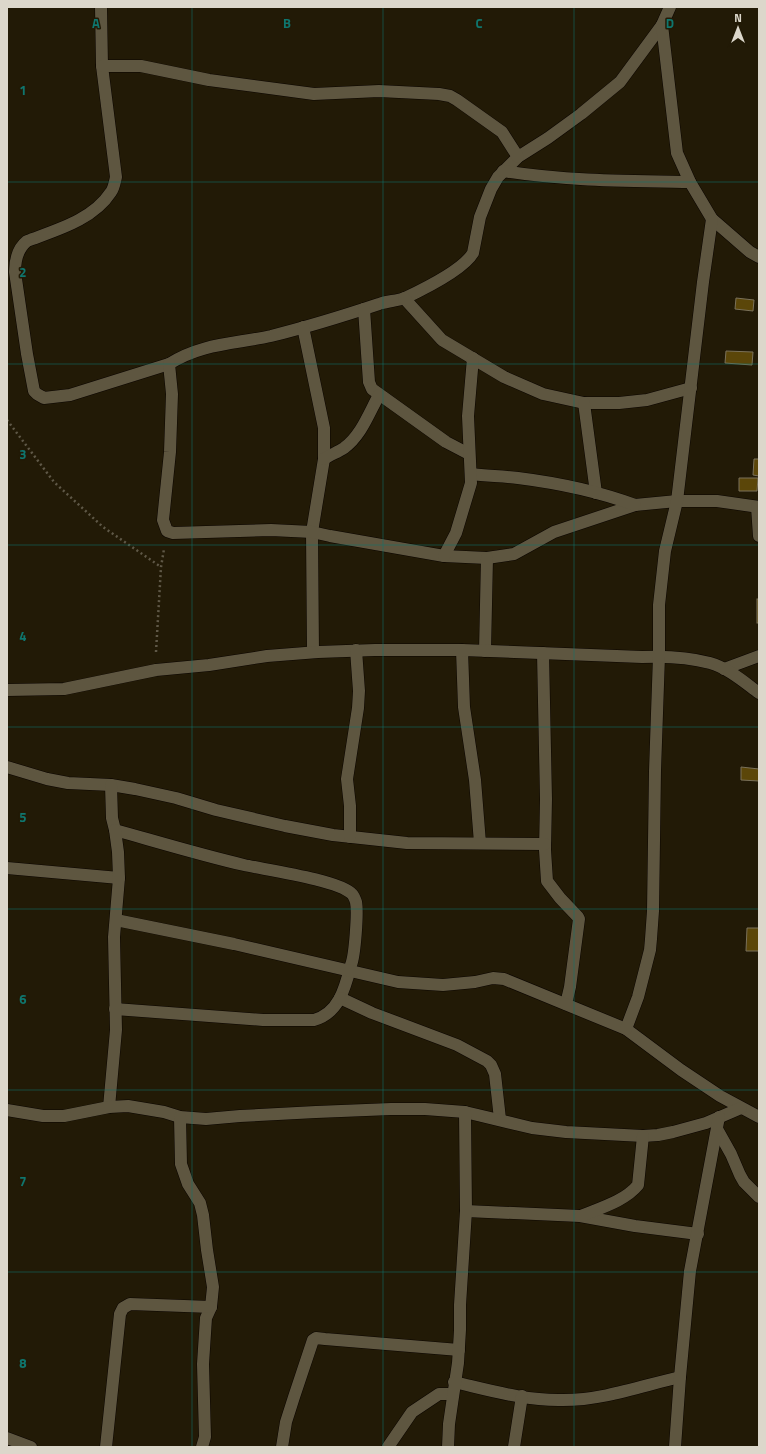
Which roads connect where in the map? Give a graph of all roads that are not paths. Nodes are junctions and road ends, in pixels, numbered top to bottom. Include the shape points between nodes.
1 (100, 7) edge
2 (670, 7) edge
3 (662, 25) junction
4 (102, 66) junction
5 (518, 157) junction
6 (503, 171) junction
7 (690, 182) junction
8 (712, 219) junction
9 (759, 257) edge
10 (404, 298) junction
11 (364, 309) junction
12 (303, 327) junction
13 (473, 358) junction
14 (169, 364) junction
15 (691, 388) junction
16 (378, 395) junction
17 (584, 404) junction
18 (469, 454) junction
19 (324, 458) junction
20 (471, 474) junction
21 (596, 492) junction
22 (678, 501) junction
23 (635, 505) junction
24 (758, 507) edge
25 (312, 532) junction
26 (759, 536) edge
27 (444, 556) junction
28 (487, 558) junction
29 (356, 650) junction
30 (462, 650) junction
31 (485, 651) junction
32 (313, 652) junction
33 (543, 653) junction
34 (659, 656) junction
35 (759, 656) edge
36 (724, 669) junction
37 (7, 690) edge
38 (759, 694) edge
39 (7, 768) edge
40 (111, 785) junction
41 (115, 830) junction
42 (350, 836) junction
43 (480, 843) junction
44 (545, 844) junction
45 (7, 868) edge
46 (119, 878) junction
47 (116, 920) junction
48 (350, 970) junction
49 (340, 998) junction
50 (566, 1004) junction
51 (115, 1009) junction
52 (626, 1029) junction
53 (109, 1107) junction
54 (741, 1108) junction
55 (7, 1110) edge
56 (465, 1112) junction
57 (180, 1117) junction
58 (759, 1117) edge
59 (500, 1119) junction
60 (718, 1123) junction
61 (643, 1136) junction
62 (759, 1197) edge
63 (466, 1211) junction
64 (580, 1216) junction
65 (698, 1234) junction
66 (211, 1307) junction
67 (459, 1350) junction
68 (680, 1377) junction
69 (453, 1388) junction
70 (522, 1396) junction
71 (7, 1438) edge
72 (31, 1447) edge
73 (106, 1447) edge
74 (202, 1447) edge
75 (282, 1447) edge
76 (388, 1447) edge
77 (448, 1447) edge
78 (514, 1447) edge
79 (675, 1447) edge

1 - 4 street
2 - 3 street
3 - 5 street via 620,82 581,114
3 - 7 street via 678,153
4 - 5 street via 141,66 210,80 314,94 379,91 450,96 502,132
4 - 14 street via 116,177 112,191 99,206 75,223 27,241 22,245 15,261 26,354 34,391 44,398 70,396
5 - 6 street
6 - 7 street via 561,178
6 - 10 street via 489,194 480,217 475,249 470,257 452,271
7 - 8 street
8 - 9 street
8 - 15 street
10 - 11 street
10 - 13 street via 442,340
11 - 12 street
11 - 16 street via 369,382
12 - 14 street via 270,336 209,346
12 - 19 street via 324,428
13 - 17 street via 524,386
13 - 18 street via 468,416
14 - 25 street via 172,394 170,452 163,520 167,531
15 - 17 street via 636,402
15 - 22 street
16 - 18 street via 446,442
16 - 19 street via 367,418 351,441 339,451
17 - 21 street
18 - 20 street
19 - 25 street
20 - 21 street via 516,478
20 - 27 street via 469,491 456,533
21 - 23 street
22 - 23 street
22 - 24 street via 717,501
22 - 34 street via 665,551 659,605
23 - 28 street via 554,532 514,554
24 - 26 street
25 - 27 street
25 - 32 street
27 - 28 street
28 - 31 street
29 - 30 street
29 - 32 street
29 - 42 street via 358,708 347,779
30 - 31 street
30 - 43 street via 464,707 475,780
31 - 33 street
32 - 37 street via 156,670 64,689
33 - 34 street
33 - 44 street
34 - 36 street via 710,663
34 - 52 street via 654,911 649,955
35 - 36 street
36 - 38 street
39 - 40 street via 68,783
40 - 41 street
40 - 42 street via 176,798 285,826
41 - 46 street
41 - 48 street via 245,865 336,884 350,892 356,904 354,952
42 - 43 street via 407,843
43 - 44 street
44 - 50 street via 548,882 579,920
45 - 46 street
46 - 47 street
47 - 48 street
47 - 51 street
48 - 49 street
48 - 50 street via 398,982 444,985 500,978
49 - 51 street via 327,1014 314,1020 263,1020
49 - 59 street via 457,1045 487,1061 495,1074
50 - 52 street
51 - 53 street via 116,1030
52 - 54 street via 680,1070
53 - 55 street via 57,1116
53 - 57 street via 128,1106
54 - 58 street
54 - 60 street
56 - 57 street via 391,1109 206,1119
56 - 59 street
56 - 63 street
57 - 66 street via 181,1164 203,1214 213,1287
59 - 61 street via 532,1128
60 - 61 street via 706,1123 673,1132
60 - 62 street via 740,1175
60 - 65 street
61 - 64 street via 638,1186 618,1200
63 - 64 street
63 - 67 street
64 - 65 street
65 - 68 street via 690,1272
66 - 73 street via 130,1304 124,1308 120,1314
66 - 74 street via 206,1318 203,1364 205,1437
67 - 69 street
67 - 75 street via 316,1338 313,1340 286,1422
68 - 70 street via 625,1392 577,1400
68 - 79 street
69 - 70 street
69 - 76 street via 412,1412
69 - 77 street
70 - 78 street
71 - 72 street

